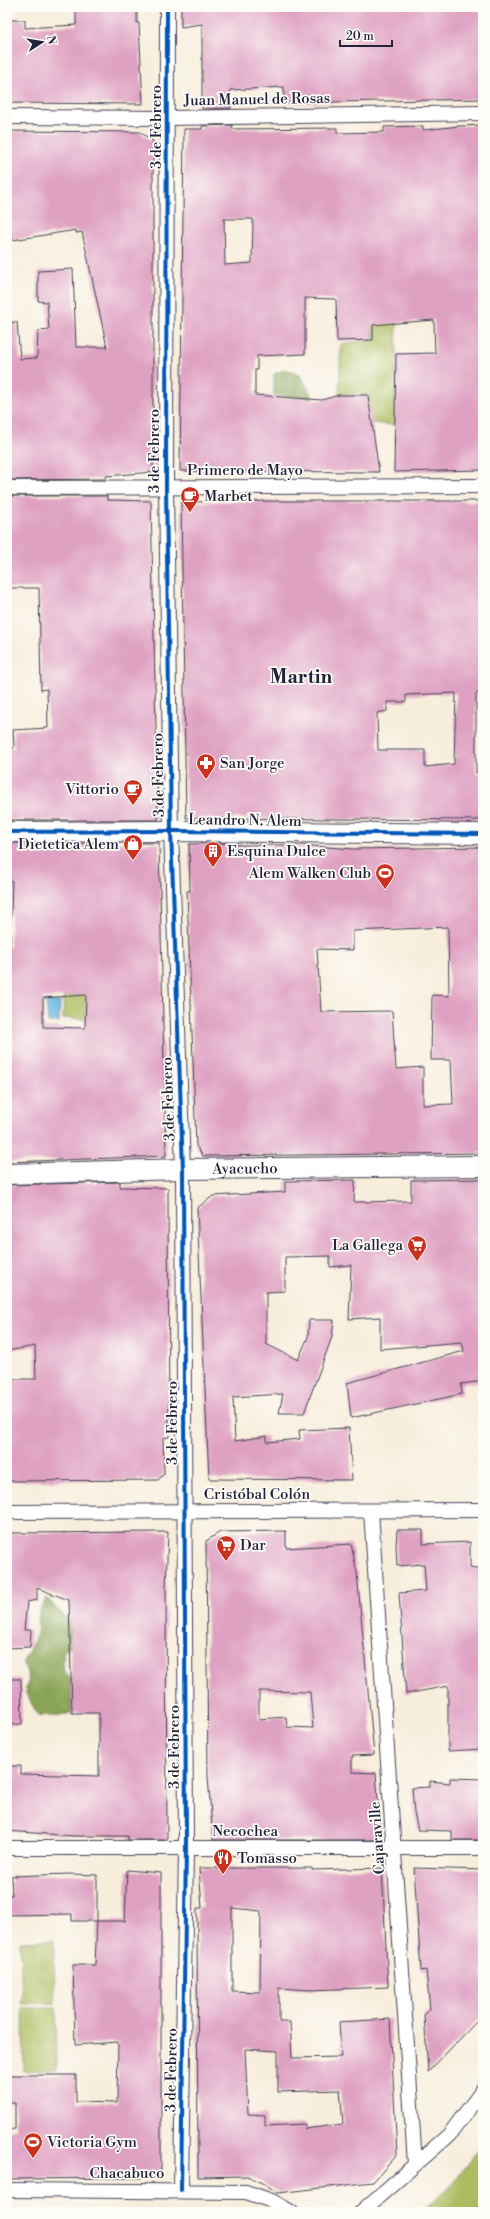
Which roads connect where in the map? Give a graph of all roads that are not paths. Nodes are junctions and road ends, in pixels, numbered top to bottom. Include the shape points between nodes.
1 (167, 7) edge
2 (483, 112) edge
3 (7, 117) edge
4 (168, 118) junction
5 (483, 486) edge
6 (7, 488) edge
7 (166, 488) junction
8 (171, 831) junction
9 (7, 832) edge
10 (483, 834) edge
11 (483, 1166) edge
12 (183, 1169) junction
13 (7, 1174) edge
14 (371, 1510) junction
15 (483, 1510) edge
16 (184, 1511) junction
17 (7, 1512) edge
18 (7, 1848) edge
19 (186, 1848) junction
20 (483, 1848) edge
21 (394, 1849) junction
22 (483, 2090) edge
23 (415, 2164) junction
24 (7, 2190) edge
25 (181, 2190) junction
26 (291, 2212) edge
27 (361, 2212) edge

1 - 4 street, 3 de Febrero
2 - 4 street, Juan Manuel de Rosas
3 - 4 street, Juan Manuel de Rosas
4 - 7 street, 3 de Febrero
5 - 7 street, Primero de Mayo
6 - 7 street, Primero de Mayo
7 - 8 street, 3 de Febrero
8 - 9 main road, Leandro N. Alem
8 - 10 main road, Leandro N. Alem
8 - 12 street, 3 de Febrero
11 - 12 main road, Ayacucho
12 - 13 main road, Ayacucho
12 - 16 street, 3 de Febrero
14 - 15 street, Cristóbal Colón
14 - 16 street, Cristóbal Colón
14 - 21 street, Cajaraville
16 - 17 street, Cristóbal Colón
16 - 19 street, 3 de Febrero
18 - 19 street, Necochea
19 - 21 street, Necochea
19 - 25 street, 3 de Febrero
20 - 21 street, Necochea
21 - 23 street, Cajaraville
22 - 23 street via 449,2135
23 - 27 street
24 - 25 street, Chacabuco
25 - 26 street, Chacabuco via 246,2192

